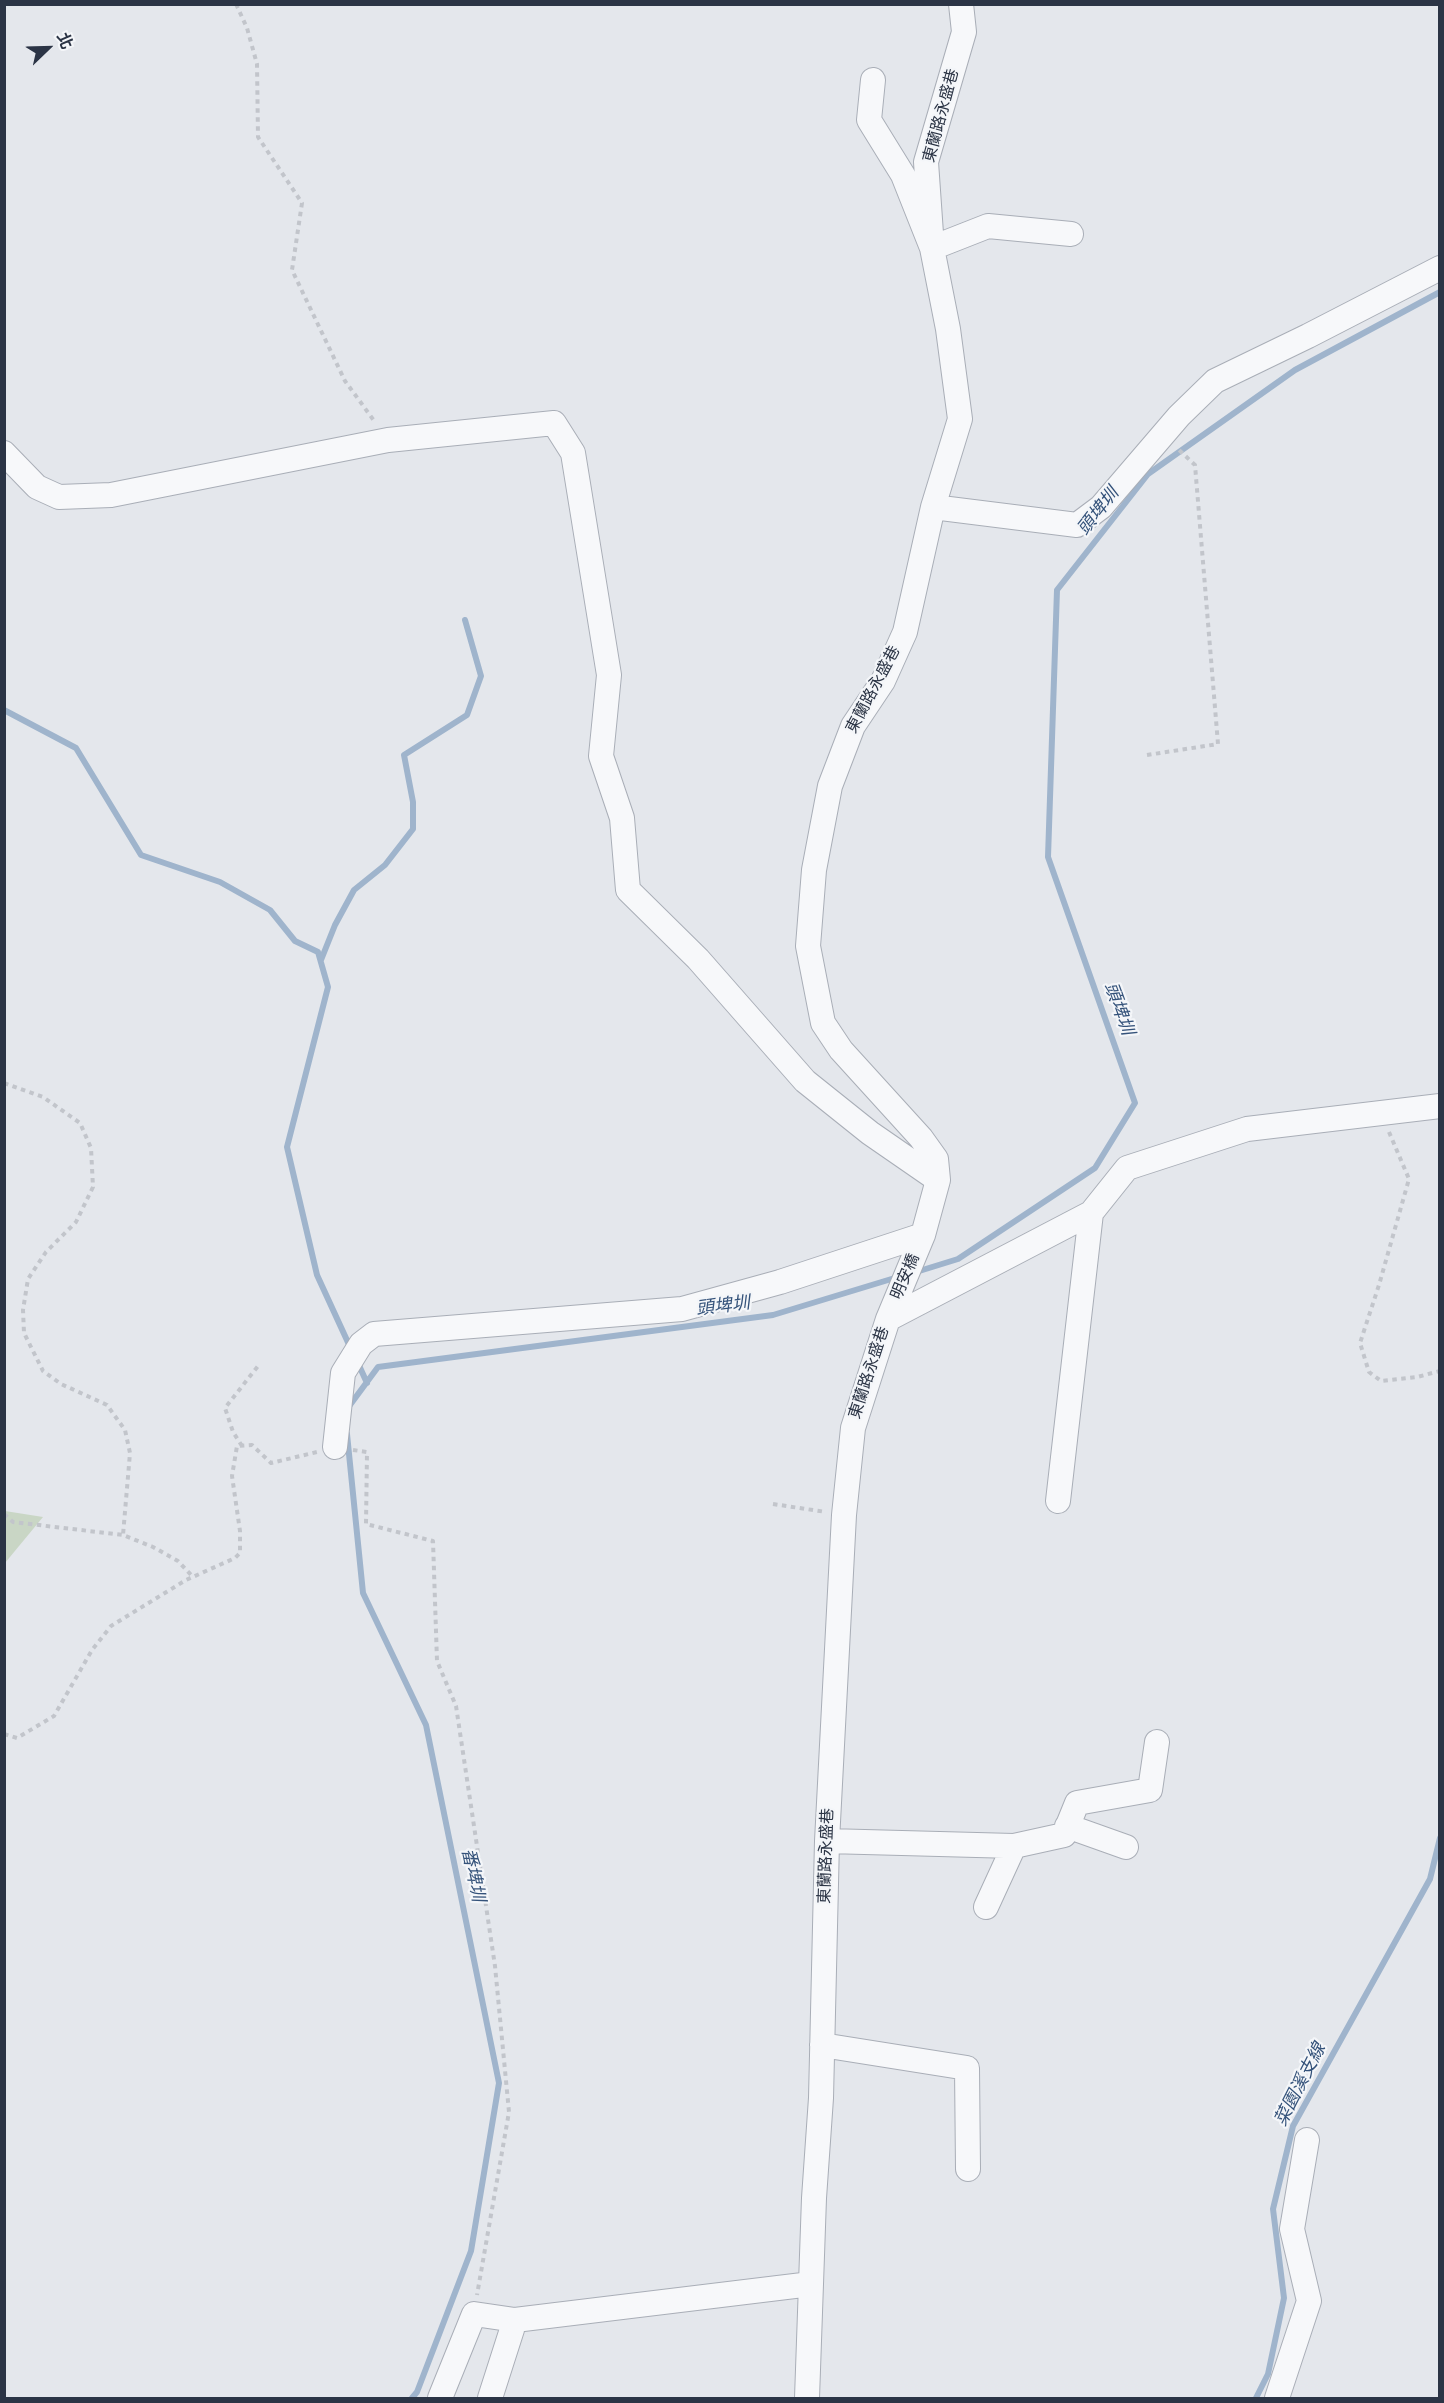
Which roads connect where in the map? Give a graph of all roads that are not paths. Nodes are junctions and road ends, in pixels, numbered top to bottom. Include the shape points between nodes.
1 (961, 4) edge
2 (873, 80) dead end
3 (1071, 234) dead end
4 (932, 248) junction
5 (1440, 268) edge
6 (4, 453) edge
7 (933, 507) junction
8 (1440, 1106) edge
9 (938, 1180) junction
10 (1091, 1213) junction
11 (923, 1235) junction
12 (888, 1319) junction
13 (335, 1448) road end
14 (1058, 1501) dead end
15 (1156, 1742) dead end
16 (1067, 1826) junction
17 (827, 1841) junction
18 (1014, 1846) junction
19 (1126, 1847) dead end
20 (986, 1907) dead end
21 (822, 2045) junction
22 (1307, 2140) dead end
23 (968, 2169) dead end
24 (812, 2284) junction
25 (515, 2320) junction
26 (440, 2398) edge
27 (490, 2398) edge
28 (807, 2398) edge
29 (1277, 2398) edge

1 - 4 street, 東蘭路永盛巷 via 964,32 926,162
2 - 4 street via 869,120 903,175
3 - 4 street via 988,226
4 - 7 street, 東蘭路永盛巷 via 960,419
5 - 7 street via 1215,381 1101,507 1077,525
6 - 9 street via 37,487 59,497 111,495 388,440 554,423 573,453 609,675 601,756 622,818 628,890 698,959 805,1081
7 - 9 street, 東蘭路永盛巷 via 905,632 883,681 853,726 830,786 814,870 808,946 823,1023 841,1050 921,1138 936,1159
8 - 10 street via 1247,1129 1127,1168
9 - 11 street, 東蘭路永盛巷
10 - 12 street
10 - 14 street
11 - 12 street, 明安橋
11 - 13 street via 682,1309 374,1334 361,1344 343,1374
12 - 17 street, 東蘭路永盛巷 via 853,1428 844,1515
15 - 16 street via 1150,1790 1077,1803
16 - 18 street via 1064,1835
16 - 19 street
17 - 18 street
17 - 21 street, 東蘭路永盛巷
18 - 20 street
21 - 23 street via 967,2068
21 - 24 street, 東蘭路永盛巷
22 - 29 street via 1292,2229 1309,2301
24 - 25 street
24 - 28 street, 東蘭路永盛巷
25 - 26 street via 474,2313
25 - 27 street

